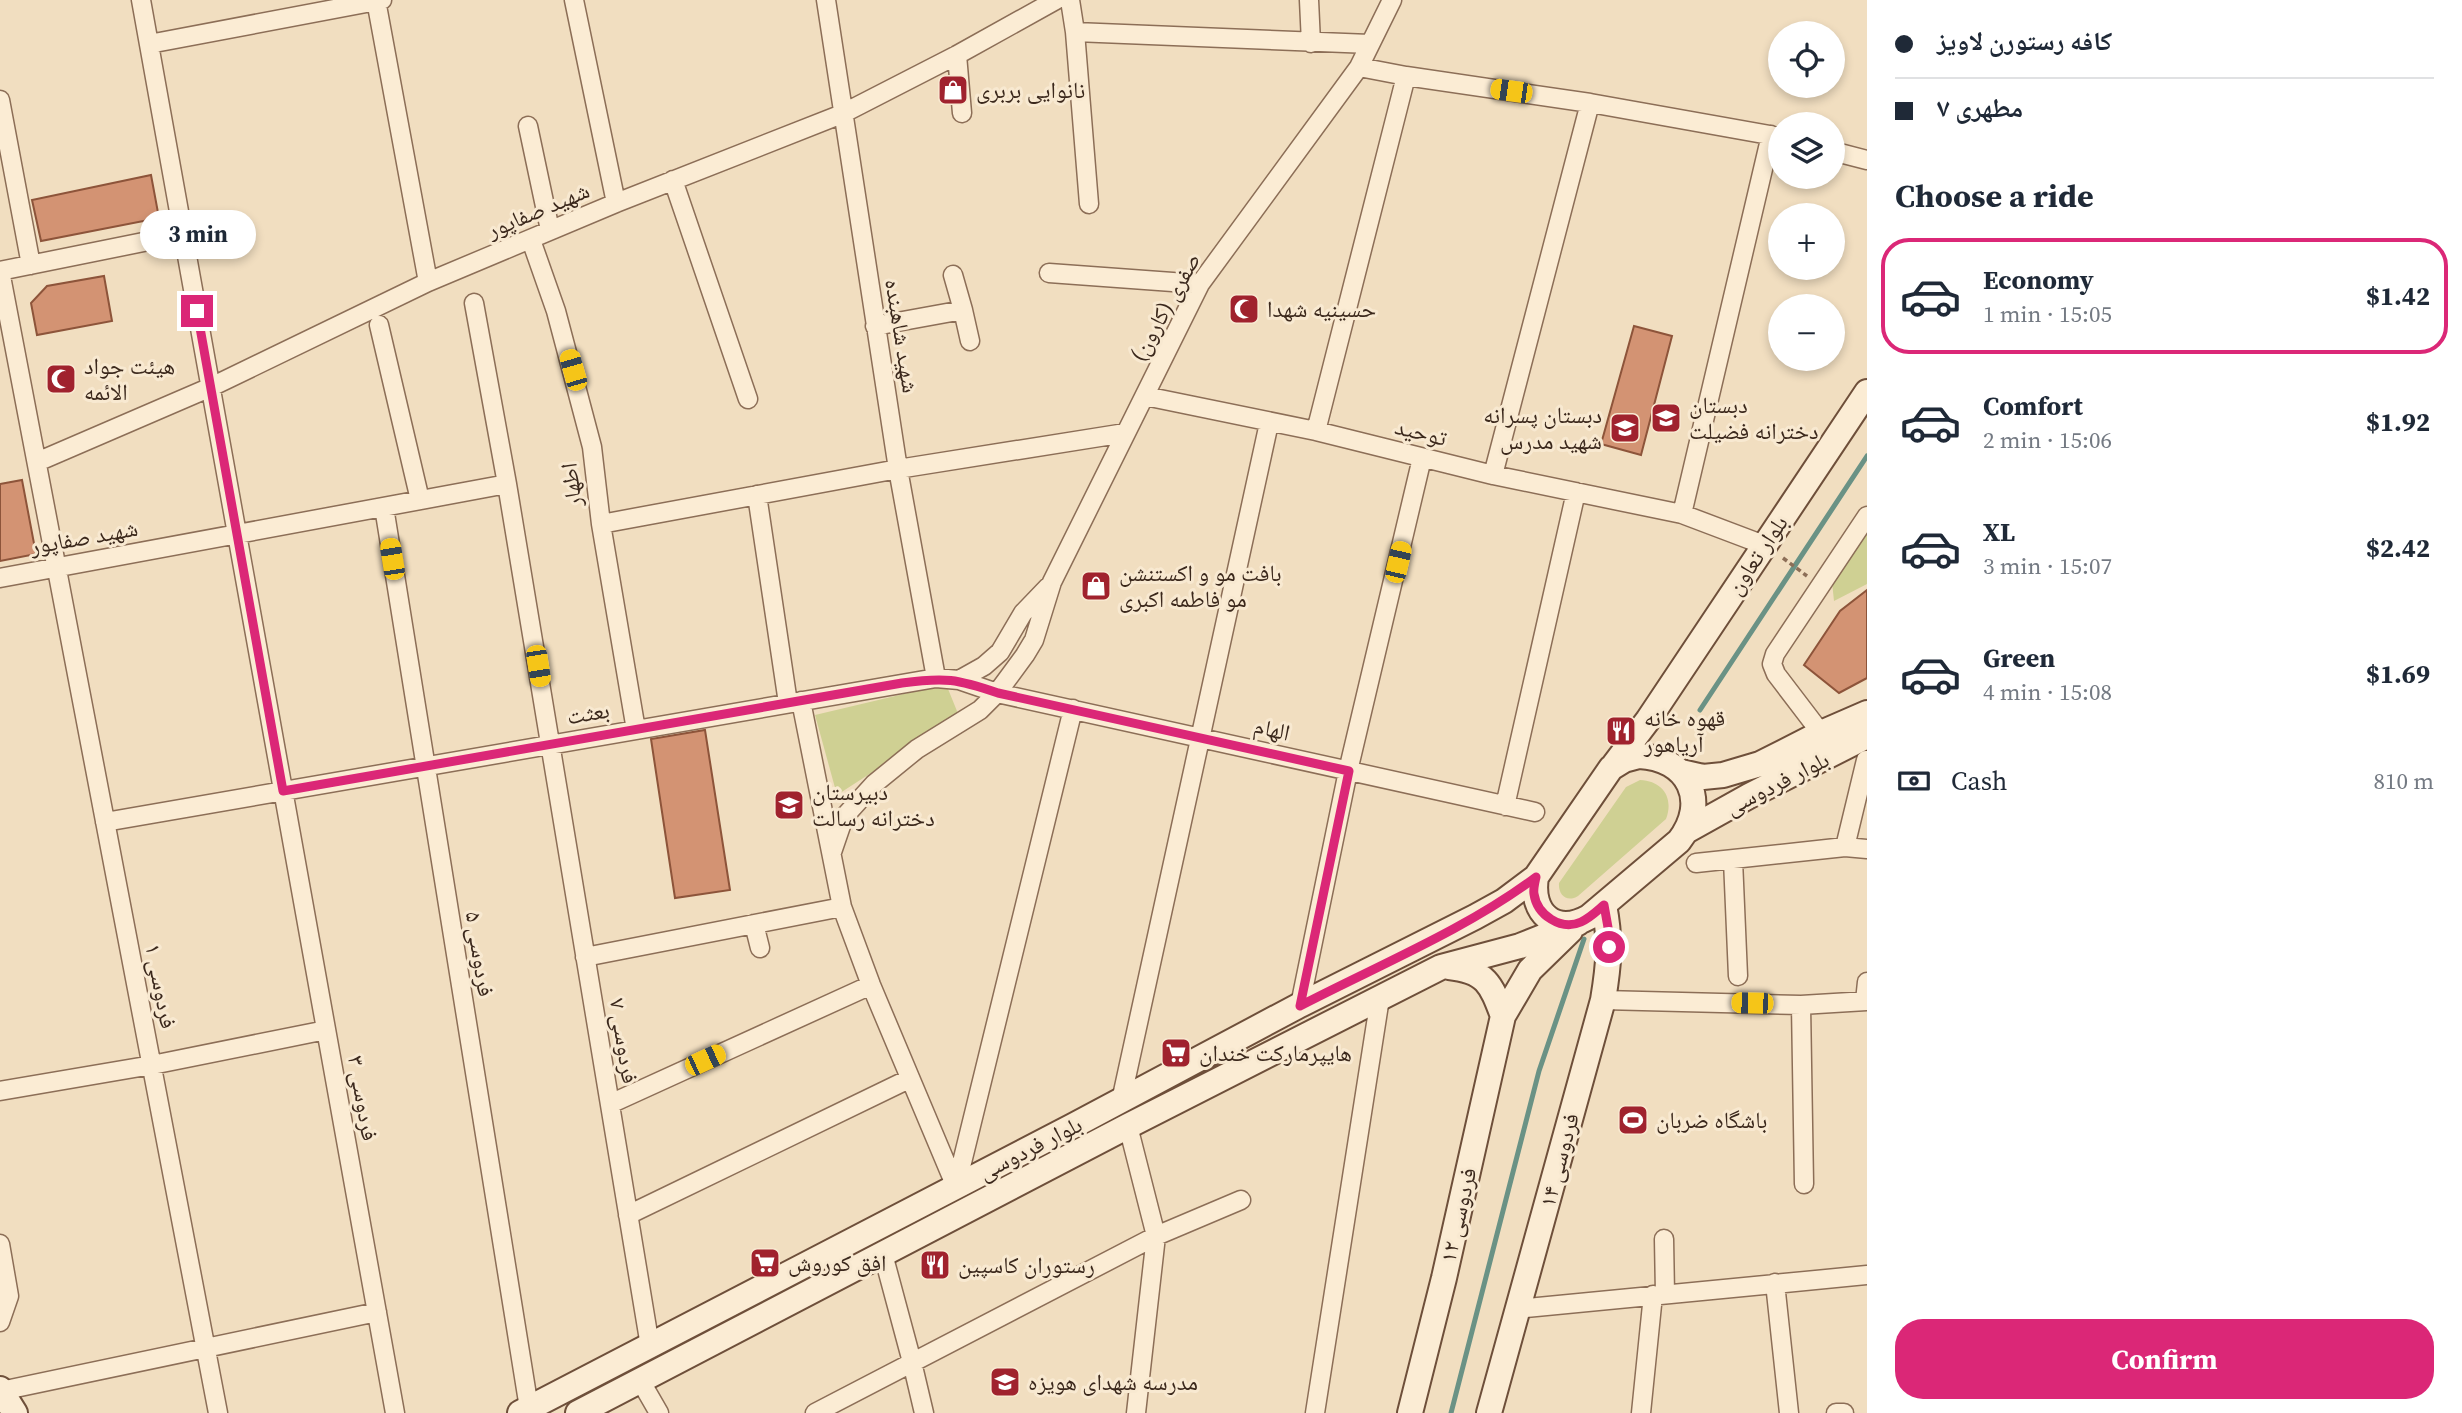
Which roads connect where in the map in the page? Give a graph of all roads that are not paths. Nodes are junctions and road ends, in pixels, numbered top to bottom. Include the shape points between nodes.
1 (141, 0) edge
2 (378, 0) edge
3 (574, 0) edge
4 (825, 0) edge
5 (1056, 0) edge
6 (1070, 0) edge
7 (1309, 0) edge
8 (1392, 0) edge
9 (1075, 32) junction
10 (1311, 43) junction
11 (149, 44) junction
12 (1370, 44) junction
13 (957, 55) junction
14 (1359, 66) junction
15 (1406, 76) junction
16 (0, 100) edge
17 (1590, 103) junction
18 (962, 113) dead end
19 (842, 114) junction
20 (528, 126) dead end
21 (1768, 135) edge
22 (1845, 154) edge
23 (1867, 160) edge
24 (1768, 164) edge
25 (673, 180) junction
26 (616, 203) junction
27 (1089, 204) dead end
28 (550, 230) junction
29 (183, 234) junction
30 (531, 240) junction
31 (31, 265) junction
32 (0, 271) edge
33 (1049, 273) dead end
34 (953, 275) dead end
35 (428, 282) junction
36 (1200, 284) junction
37 (474, 303) dead end
38 (962, 310) junction
39 (379, 325) dead end
40 (876, 326) junction
41 (970, 341) dead end
42 (211, 387) junction
43 (1867, 392) edge
44 (1145, 396) junction
45 (748, 399) dead end
46 (1269, 423) junction
47 (1316, 431) junction
48 (1125, 433) junction
49 (1422, 458) junction
50 (37, 462) junction
51 (898, 469) junction
52 (1493, 475) junction
53 (507, 484) junction
54 (1576, 492) junction
55 (757, 495) junction
56 (420, 500) junction
57 (384, 507) junction
58 (1682, 514) junction
59 (1867, 516) edge
60 (601, 524) junction
61 (237, 534) junction
62 (1771, 549) junction
63 (57, 567) junction
64 (0, 578) edge
65 (1052, 582) junction
66 (936, 678) junction
67 (959, 680) junction
68 (998, 693) junction
69 (794, 702) junction
70 (1073, 709) junction
71 (1867, 713) edge
72 (1648, 720) junction
73 (636, 730) junction
74 (1821, 733) junction
75 (1200, 738) junction
76 (551, 744) junction
77 (1867, 748) edge
78 (425, 766) junction
79 (1675, 767) junction
80 (1611, 768) junction
81 (1349, 771) junction
82 (283, 791) junction
83 (821, 798) junction
84 (1505, 806) junction
85 (852, 808) junction
86 (1535, 812) dead end
87 (105, 822) junction
88 (1688, 830) junction
89 (1845, 848) junction
90 (1867, 849) edge
91 (832, 852) junction
92 (1733, 860) junction
93 (1696, 863) dead end
94 (1536, 877) junction
95 (1604, 905) junction
96 (842, 907) junction
97 (1578, 923) junction
98 (754, 924) junction
99 (760, 948) dead end
100 (585, 957) junction
101 (1441, 967) junction
102 (1738, 976) dead end
103 (1867, 982) edge
104 (871, 985) junction
105 (1380, 998) junction
106 (1603, 1000) junction
107 (1866, 1001) edge
108 (1801, 1004) junction
109 (1300, 1006) junction
110 (1503, 1016) junction
111 (326, 1030) junction
112 (152, 1065) junction
113 (909, 1079) junction
114 (0, 1091) edge
115 (1121, 1101) junction
116 (610, 1104) junction
117 (1128, 1126) junction
118 (1804, 1184) dead end
119 (956, 1187) junction
120 (1241, 1200) dead end
121 (628, 1215) junction
122 (1156, 1236) junction
123 (1664, 1240) dead end
124 (0, 1244) edge
125 (883, 1254) junction
126 (1867, 1275) edge
127 (1776, 1283) junction
128 (1659, 1294) junction
129 (1517, 1309) junction
130 (376, 1312) junction
131 (0, 1322) edge
132 (650, 1346) junction
133 (206, 1349) junction
134 (912, 1362) junction
135 (640, 1380) junction
136 (1, 1390) edge
137 (524, 1411) edge
138 (15, 1413) edge
139 (218, 1413) edge
140 (395, 1413) edge
141 (578, 1413) edge
142 (659, 1413) edge
143 (815, 1413) edge
144 (924, 1413) edge
145 (1136, 1413) edge
146 (1315, 1413) edge
147 (1410, 1413) edge
148 (1489, 1413) edge
149 (1641, 1413) edge
150 (1789, 1413) edge
151 (1836, 1413) edge
152 (1844, 1413) edge

1 - 11 street, فردوسی ۳
2 - 11 street
2 - 35 street
3 - 26 street
4 - 19 street, شهید شاهبنده
5 - 13 street, شهید صفاپور
6 - 9 street
7 - 10 street
8 - 12 street, صفری (کارون)
9 - 10 street
9 - 27 street
10 - 12 street
11 - 29 street, فردوسی ۳
12 - 14 street, صفری (کارون)
13 - 18 street
13 - 19 street, شهید صفاپور
14 - 15 street
14 - 36 street, صفری (کارون)
15 - 17 street
15 - 47 street
16 - 31 street
17 - 21 street
17 - 52 street
19 - 25 street, شهید صفاپور
19 - 40 street, شهید شاهبنده
20 - 28 street
22 - 23 street
24 - 58 street
25 - 26 street, شهید صفاپور
25 - 45 street
26 - 28 street, شهید صفاپور
28 - 30 street, شهید صفاپور
29 - 31 street
29 - 42 street, فردوسی ۳
30 - 35 street, شهید صفاپور
30 - 60 street, اطهار via 556,311 592,447
31 - 32 street
32 - 50 street, فردوسی ۱
33 - 36 street
34 - 38 street
35 - 42 street, شهید صفاپور
36 - 44 street, صفری (کارون)
37 - 53 street, فردوسی ۷
38 - 40 street
38 - 41 street
39 - 56 street
40 - 51 street, شهید شاهبنده
42 - 50 street, شهید صفاپور
42 - 61 street, فردوسی ۳
43 - 62 main road, بلوار تعاون
44 - 46 street, توحید
44 - 48 street, صفری (کارون)
46 - 47 street, توحید
46 - 75 street
47 - 49 street, توحید
48 - 51 street
48 - 65 street, صفری (کارون)
49 - 52 street, توحید
49 - 81 street
50 - 63 street, فردوسی ۱
51 - 55 street
51 - 66 street, شهید شاهبنده
52 - 54 street, توحید
53 - 56 street, شهید صفاپور
53 - 76 street, فردوسی ۷
54 - 58 street, توحید
54 - 84 street
55 - 60 street
55 - 69 street
56 - 57 street, شهید صفاپور
57 - 61 street, شهید صفاپور
57 - 78 street, فردوسی ۵
58 - 62 street, توحید
59 - 74 street via 1772,664
60 - 73 street, اطهار
61 - 63 street, شهید صفاپور
61 - 82 street, فردوسی ۳
62 - 72 main road, بلوار تعاون
63 - 64 street, شهید صفاپور
63 - 87 street, فردوسی ۱
65 - 67 street via 1023,613 1000,652
65 - 68 street via 1034,640
66 - 67 street, بعثت
66 - 69 street, بعثت
67 - 68 street, الهام
68 - 70 street, الهام
68 - 85 street via 917,749
69 - 73 street, بعثت
69 - 83 street
70 - 75 street, الهام
70 - 119 street
71 - 74 main road, بلوار فردوسی
72 - 79 main road
72 - 80 main road, بلوار تعاون
73 - 76 street, بعثت
74 - 79 main road, بلوار فردوسی via 1760,764 1723,775 1703,777
75 - 81 street, الهام
75 - 115 street
76 - 78 street, بعثت
76 - 100 street, فردوسی ۷
77 - 88 main road, بلوار فردوسی via 1749,796
77 - 89 street
78 - 82 street, بعثت
78 - 137 street, فردوسی ۵
79 - 80 main road, بلوار فردوسی via 1639,756
79 - 88 main road via 1690,785 1694,799
80 - 94 main road, بلوار فردوسی
81 - 84 street, الهام
81 - 109 street
82 - 87 street, بعثت
82 - 111 street, فردوسی ۳
83 - 85 street
83 - 91 street
84 - 86 street, الهام
85 - 91 street via 844,817
87 - 112 street, فردوسی ۱
88 - 95 main road, بلوار فردوسی
89 - 90 street
89 - 92 street
91 - 96 street
92 - 93 street
92 - 102 street
94 - 97 main road via 1538,907 1548,919
94 - 109 main road, بلوار فردوسی via 1475,918
95 - 97 main road, بلوار فردوسی
95 - 106 main road, فردوسی ۱۴ via 1609,942
96 - 98 street
96 - 104 street
97 - 101 main road, بلوار فردوسی via 1520,946
97 - 110 main road, فردوسی ۱۲ via 1530,970
98 - 99 street
98 - 100 street
100 - 116 street, فردوسی ۷
101 - 105 main road, بلوار فردوسی
101 - 110 main road via 1481,975 1493,989
103 - 107 street
104 - 113 street
104 - 116 street
105 - 117 main road, بلوار فردوسی
105 - 146 street
106 - 108 street
106 - 129 main road, فردوسی ۱۴
107 - 108 street
108 - 118 street
109 - 115 main road, بلوار فردوسی
110 - 147 main road, فردوسی ۱۲
111 - 112 street
111 - 130 street, فردوسی ۳
112 - 114 street
112 - 133 street, فردوسی ۱
113 - 119 street
113 - 121 street
115 - 119 main road, بلوار فردوسی
116 - 121 street, فردوسی ۷
117 - 122 street
117 - 125 main road, بلوار فردوسی
119 - 132 main road, بلوار فردوسی
120 - 122 street
121 - 132 street, فردوسی ۷
122 - 134 street
122 - 145 street
123 - 128 street
124 - 131 street via 9,1296
125 - 134 street
125 - 135 main road, بلوار فردوسی
126 - 127 street
127 - 128 street
127 - 150 street
128 - 129 street
128 - 149 street
129 - 148 main road, فردوسی ۱۴
130 - 133 street
130 - 140 street, فردوسی ۳
132 - 137 main road, بلوار فردوسی
133 - 136 street
133 - 139 street, فردوسی ۱
134 - 143 street
134 - 144 street
135 - 141 main road, بلوار فردوسی
135 - 142 street
136 - 138 main road
151 - 152 street

